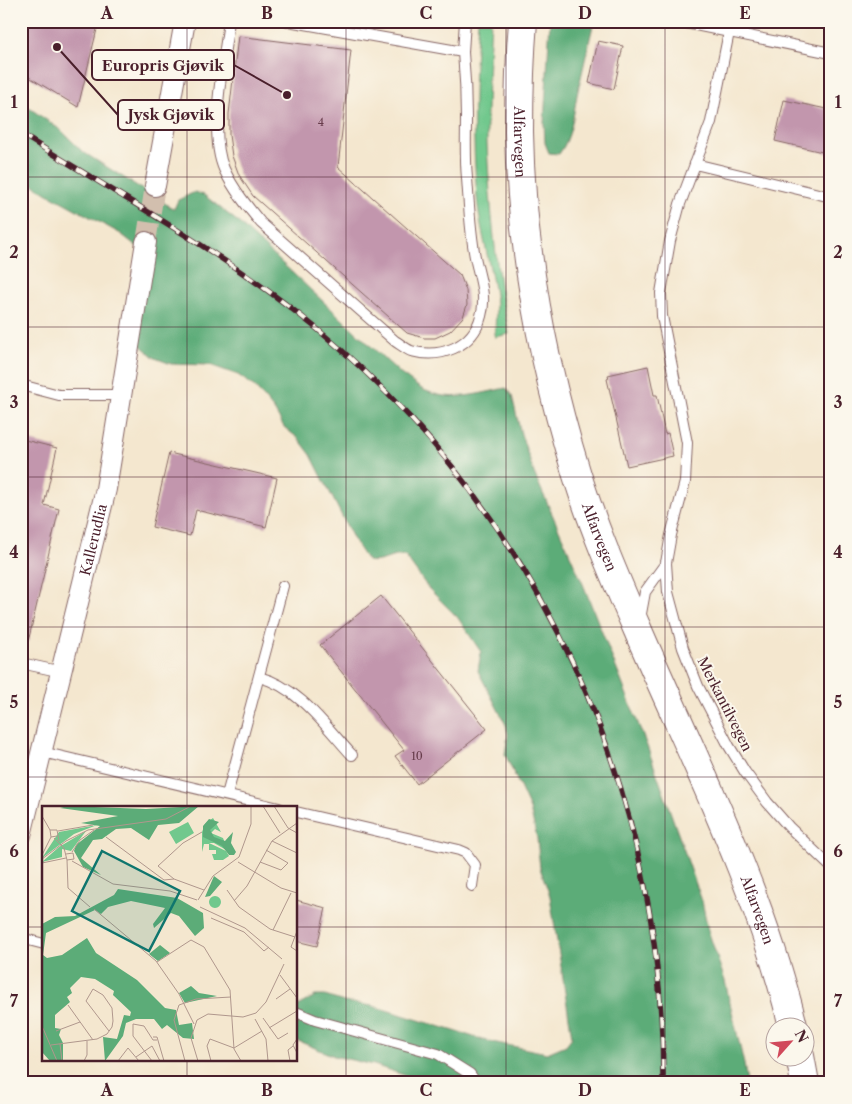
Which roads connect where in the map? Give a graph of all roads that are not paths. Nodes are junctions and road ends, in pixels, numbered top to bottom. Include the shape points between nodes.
1 (185, 21) edge
2 (230, 21) edge
3 (288, 21) edge
4 (465, 21) edge
5 (523, 21) edge
6 (676, 21) edge
7 (729, 32) junction
8 (464, 52) junction
9 (831, 54) edge
10 (695, 164) junction
11 (155, 186) tunnel mouth
12 (831, 196) edge
13 (146, 242) tunnel mouth
14 (21, 385) edge
15 (122, 394) junction
16 (666, 563) junction
17 (283, 586) dead end
18 (638, 632) junction
19 (21, 663) edge
20 (62, 672) junction
21 (259, 677) junction
22 (42, 752) junction
23 (352, 756) dead end
24 (227, 795) junction
25 (272, 806) edge
26 (298, 812) edge
27 (21, 835) edge
28 (831, 867) edge
29 (472, 886) dead end
30 (21, 938) edge
31 (42, 943) edge
32 (298, 1013) edge
33 (790, 1016) edge
34 (802, 1066) edge
35 (476, 1083) edge
36 (805, 1083) edge

1 - 11 street
2 - 8 lane via 218,124 219,152 232,184 261,223 364,315 395,341 424,354 452,350 465,342 481,319 484,304 466,175
3 - 8 lane
4 - 8 lane
5 - 18 main road, Alfarvegen via 519,99 522,190 537,311 553,387 578,477
6 - 7 lane
7 - 9 lane
7 - 10 lane, Merkantilvegen via 711,122
10 - 12 lane
10 - 16 lane, Merkantilvegen via 670,241 661,293 662,316 687,442 685,482
13 - 15 street, Kallerudlia
14 - 15 lane via 59,395
15 - 20 street, Kallerudlia via 106,489
16 - 18 lane via 645,592
16 - 28 lane, Merkantilvegen via 668,592 683,648 711,712 745,772 767,802
17 - 21 lane
18 - 33 main road, Alfarvegen via 743,871
19 - 20 lane
20 - 22 street, Kallerudlia
21 - 23 lane via 273,680 302,701
21 - 24 lane
22 - 24 lane
22 - 27 street, Kallerudlia
24 - 25 lane
26 - 29 lane via 459,850 466,853 475,865
30 - 31 lane
32 - 35 lane via 438,1054 470,1074
34 - 36 main road

